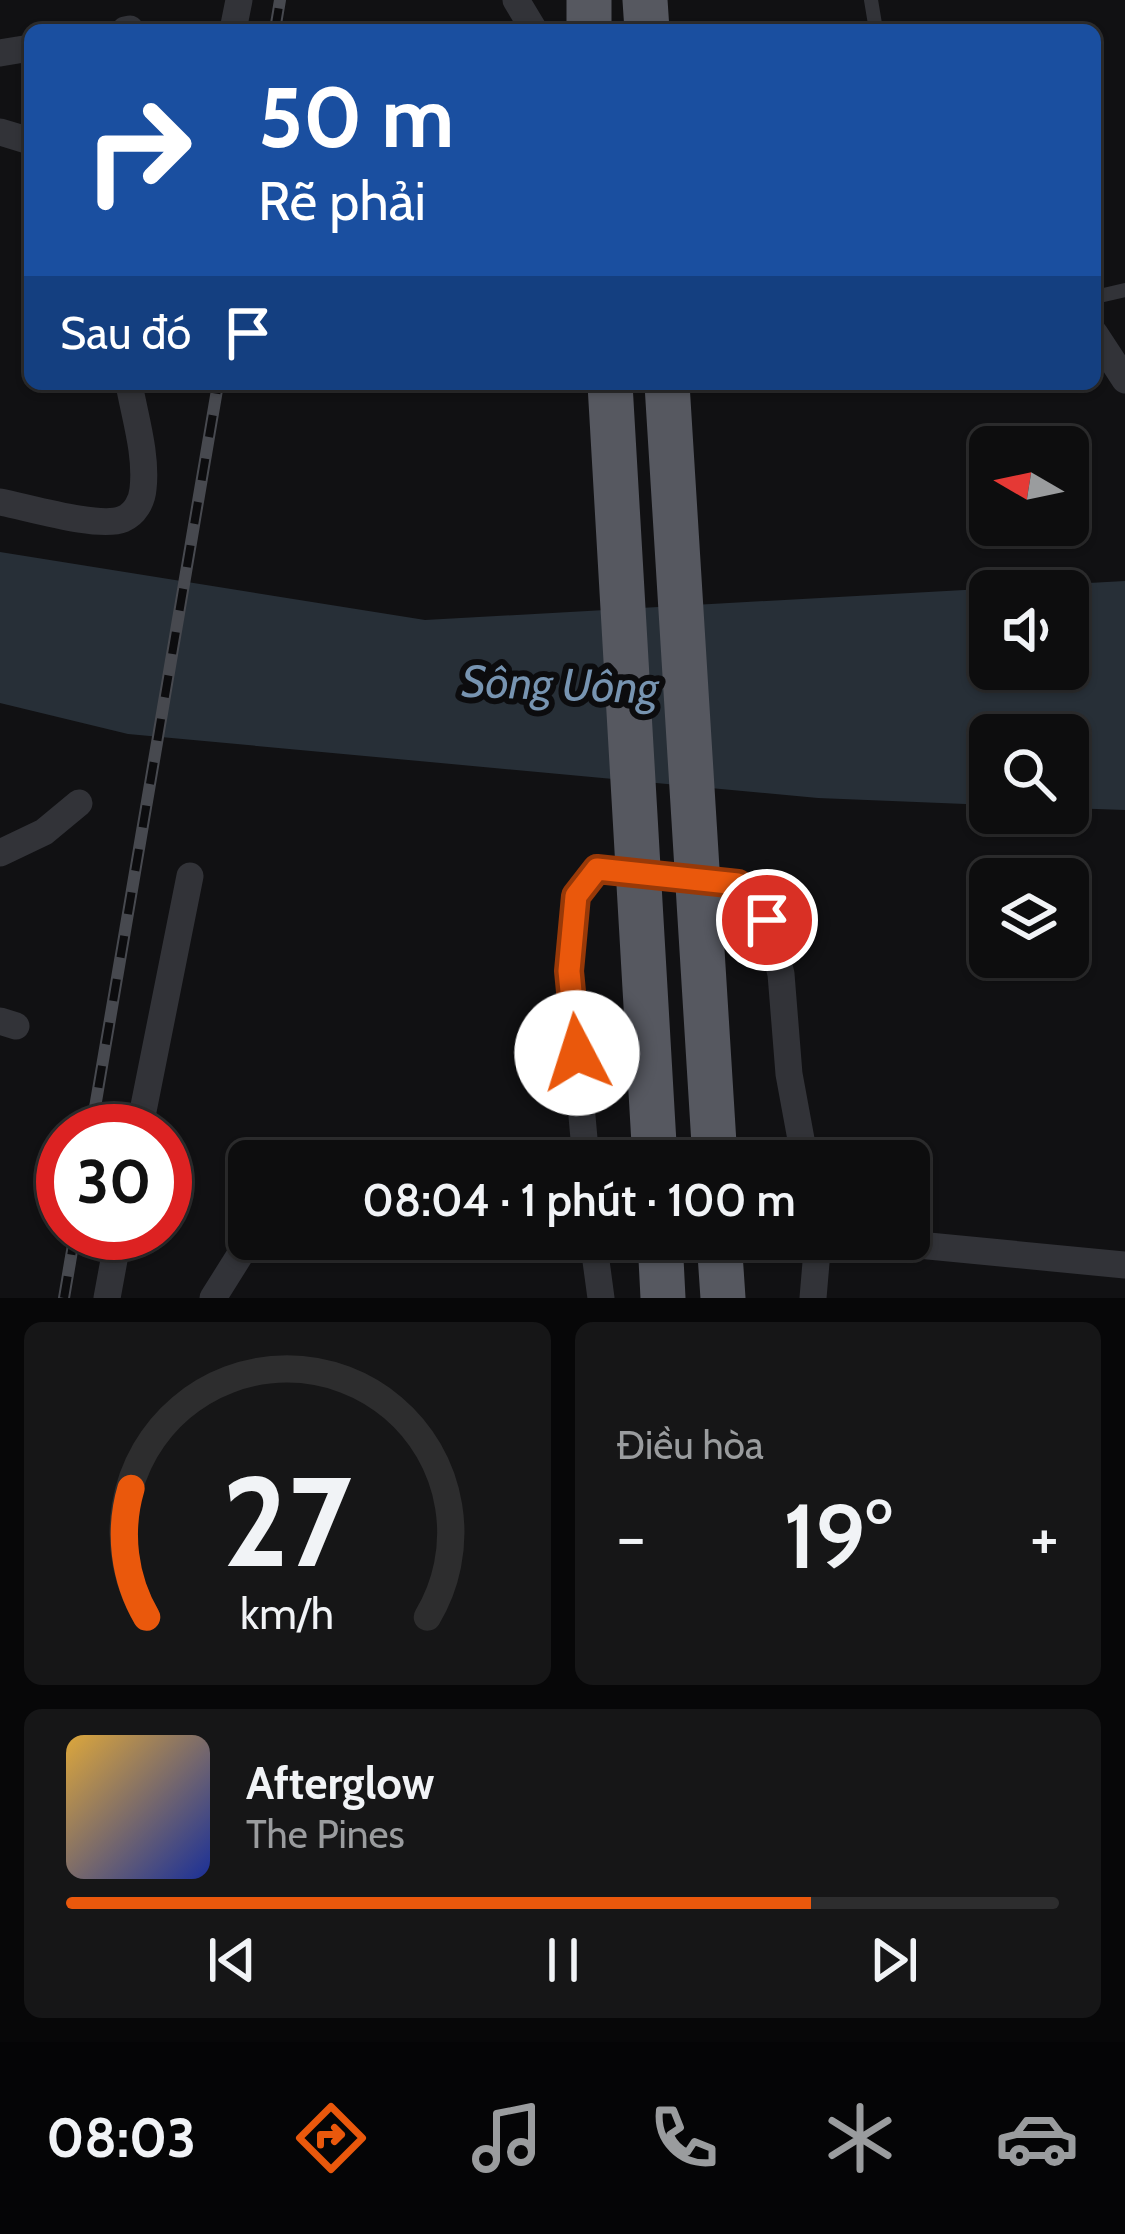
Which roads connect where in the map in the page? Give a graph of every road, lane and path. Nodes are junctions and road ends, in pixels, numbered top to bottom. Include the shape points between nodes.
1 (1101, 343) edge
2 (1125, 380) edge
3 (130, 390) edge
4 (610, 390) edge
5 (667, 390) edge
6 (0, 502) edge
7 (79, 803) dead end
8 (0, 853) edge
9 (190, 876) dead end
10 (144, 1104) edge
11 (584, 1140) edge
12 (654, 1140) edge
13 (714, 1140) edge
14 (801, 1140) edge
15 (930, 1246) edge
16 (114, 1260) edge
17 (237, 1260) edge
18 (596, 1260) edge
19 (661, 1260) edge
20 (720, 1260) edge
21 (816, 1260) edge
22 (1125, 1265) edge
23 (107, 1298) edge
24 (213, 1298) edge
25 (601, 1298) edge
26 (663, 1298) edge
27 (723, 1298) edge
28 (813, 1298) edge

1 - 2 street
3 - 6 street via 143,492 124,519
4 - 12 highway, bridge
5 - 13 highway, bridge
7 - 8 street
9 - 10 street
11 - 14 street via 569,971 576,896 597,869 738,884 767,920
15 - 22 street
16 - 23 street
17 - 24 street
18 - 25 street
19 - 26 highway
20 - 27 highway
21 - 28 street

